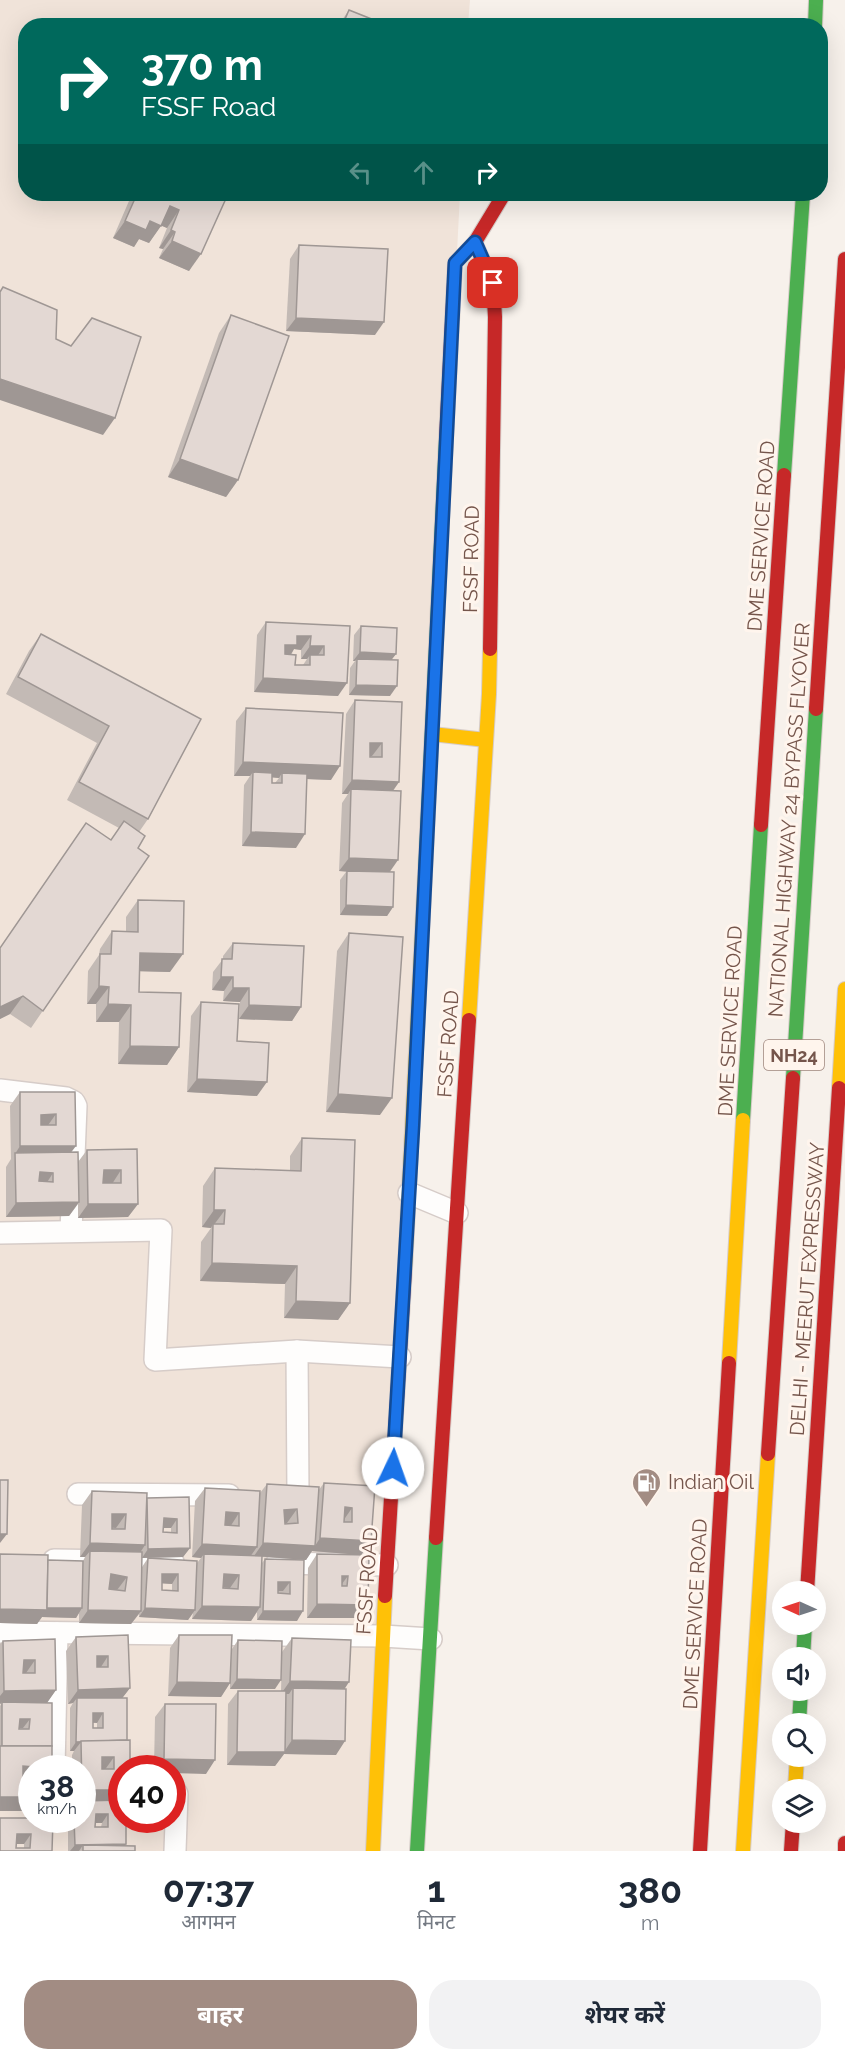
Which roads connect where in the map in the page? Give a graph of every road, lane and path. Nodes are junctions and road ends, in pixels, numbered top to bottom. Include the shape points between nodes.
1 (816, 0) edge
2 (815, 18) edge
3 (500, 201) edge
4 (803, 201) edge
5 (475, 242) junction
6 (845, 259) edge
7 (432, 734) junction
8 (486, 740) junction
9 (845, 989) edge
10 (0, 1090) edge
11 (409, 1194) junction
12 (457, 1213) junction
13 (71, 1231) junction
14 (0, 1233) edge
15 (297, 1351) junction
16 (400, 1357) junction
17 (392, 1490) junction
18 (368, 1491) edge
19 (78, 1494) dead end
20 (321, 1494) edge
21 (251, 1495) edge
22 (274, 1495) edge
23 (298, 1495) junction
24 (54, 1560) edge
25 (197, 1562) edge
26 (256, 1563) edge
27 (387, 1565) junction
28 (808, 1581) edge
29 (0, 1632) edge
30 (57, 1633) junction
31 (123, 1634) junction
32 (383, 1636) junction
33 (431, 1639) junction
34 (123, 1656) edge
35 (54, 1755) edge
36 (176, 1833) edge
37 (792, 1833) edge
38 (845, 1843) edge
39 (176, 1851) edge
40 (373, 1851) edge
41 (417, 1851) edge
42 (700, 1851) edge
43 (743, 1851) edge
44 (791, 1851) edge
45 (844, 1851) edge

1 - 2 main road
3 - 5 main road, FSSF ROAD
4 - 42 main road, DME SERVICE ROAD
5 - 7 main road, FSSF ROAD via 455,263
5 - 8 main road, FSSF ROAD via 493,283 495,317
6 - 43 main road, NATIONAL HIGHWAY 24 BYPASS FLYOVER / NH24
7 - 8 main road
7 - 11 main road, FSSF ROAD
8 - 12 main road, FSSF ROAD
9 - 28 main road, DELHI - MEERUT EXPRESSWAY
10 - 13 street via 74,1102
11 - 12 street
11 - 16 main road, FSSF ROAD
12 - 33 main road, FSSF ROAD
13 - 14 street
13 - 15 street via 161,1230 155,1360
15 - 16 street
15 - 23 street
16 - 17 main road, FSSF ROAD
17 - 18 street
17 - 27 main road, FSSF ROAD
19 - 21 street
20 - 23 street
22 - 23 street
24 - 25 street
26 - 27 street
27 - 32 main road, FSSF ROAD
29 - 30 street
30 - 31 street
30 - 35 street
31 - 32 street
31 - 34 street
32 - 33 street
32 - 40 main road, FSSF ROAD
33 - 41 main road, FSSF ROAD
36 - 39 street
37 - 44 main road
38 - 45 main road

